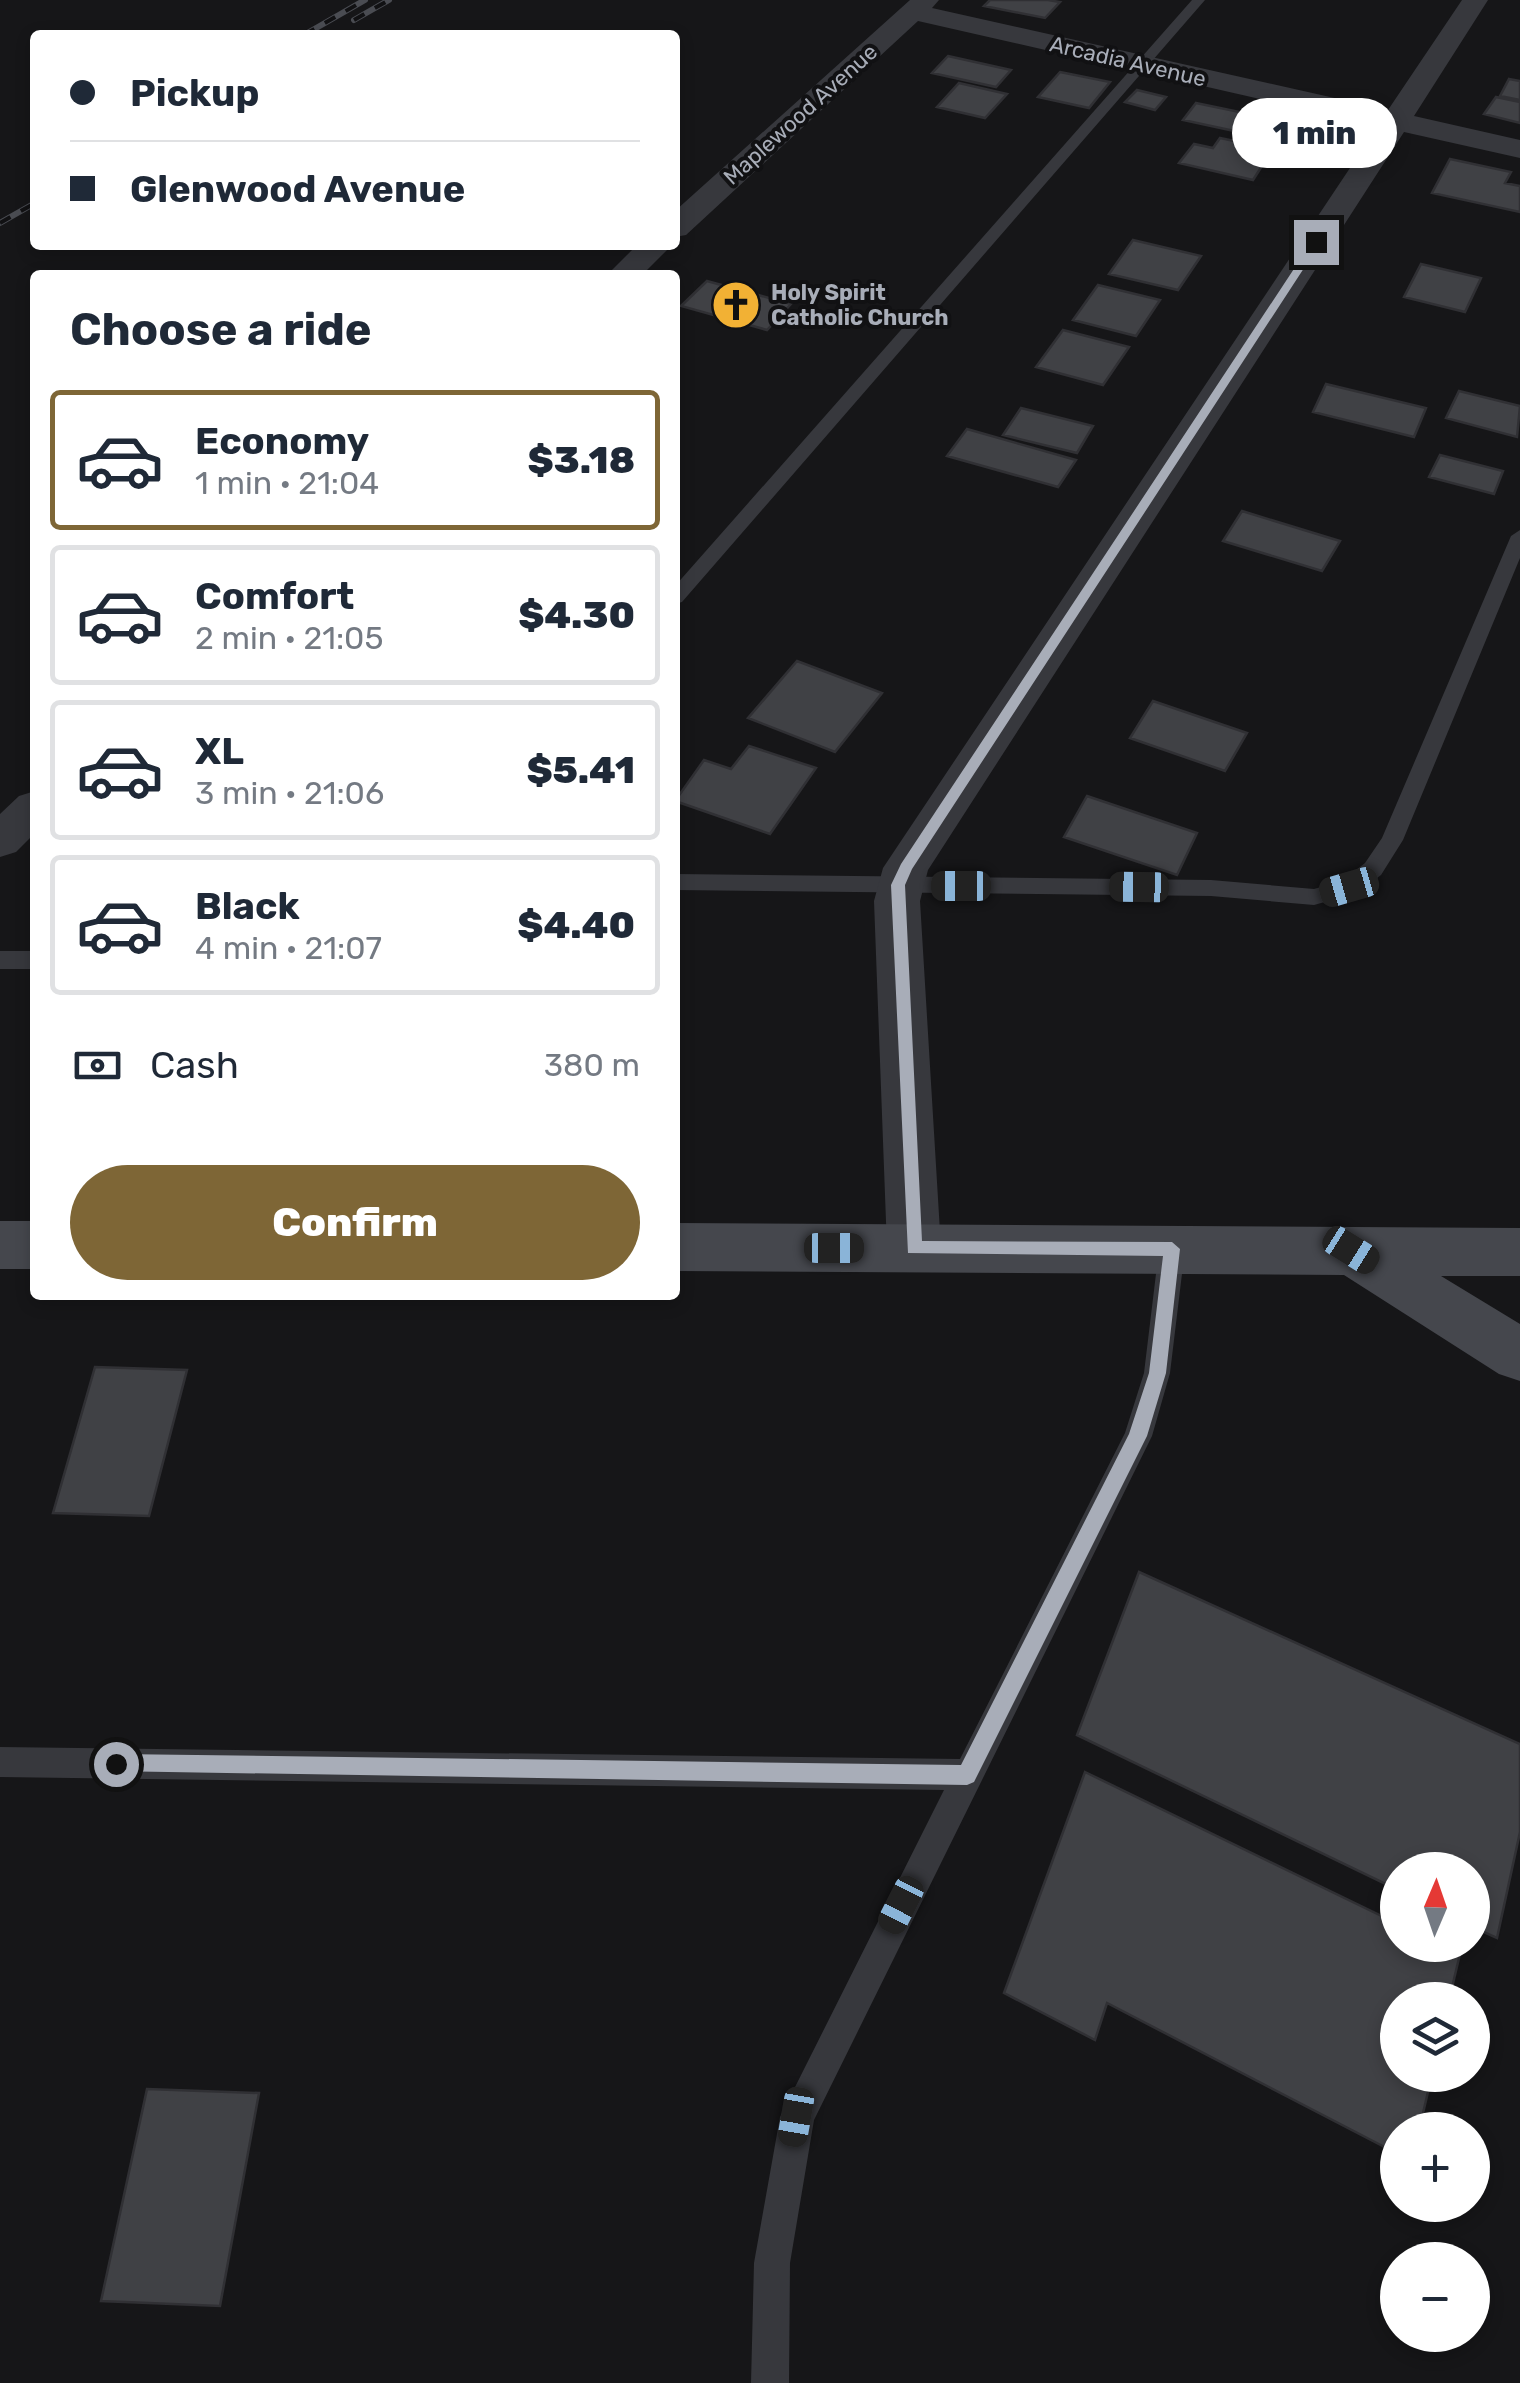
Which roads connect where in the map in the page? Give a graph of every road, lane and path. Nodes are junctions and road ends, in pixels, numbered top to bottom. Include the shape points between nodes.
1 (1199, 0) edge
2 (1475, 0) edge
3 (919, 6) edge
4 (1143, 64) junction
5 (1397, 122) junction
6 (1520, 149) edge
7 (680, 223) edge
8 (650, 250) edge
9 (628, 270) edge
10 (1520, 536) edge
11 (680, 592) edge
12 (30, 812) edge
13 (0, 841) edge
14 (680, 882) edge
15 (898, 885) junction
16 (0, 960) edge
17 (30, 960) edge
18 (0, 1245) edge
19 (30, 1245) edge
20 (680, 1247) edge
21 (914, 1248) junction
22 (1172, 1249) junction
23 (1351, 1250) junction
24 (1520, 1252) edge
25 (1520, 1355) edge
26 (0, 1762) edge
27 (967, 1775) junction
28 (770, 2383) edge

1 - 4 lane
2 - 5 street
3 - 4 street, Arcadia Avenue
3 - 7 street, Maplewood Avenue
4 - 5 street, Arcadia Avenue
4 - 11 lane
5 - 6 street, Arcadia Avenue
5 - 15 street
8 - 9 street
10 - 15 lane via 1392,840 1373,869 1349,887 1314,897 1211,888
12 - 13 street
14 - 15 lane
15 - 21 street
16 - 17 lane
18 - 19 main road
20 - 21 main road
21 - 22 main road
22 - 23 main road
22 - 27 lane via 1157,1373 1138,1436
23 - 24 main road
23 - 25 main road
26 - 27 lane
27 - 28 lane via 796,2117 772,2263

